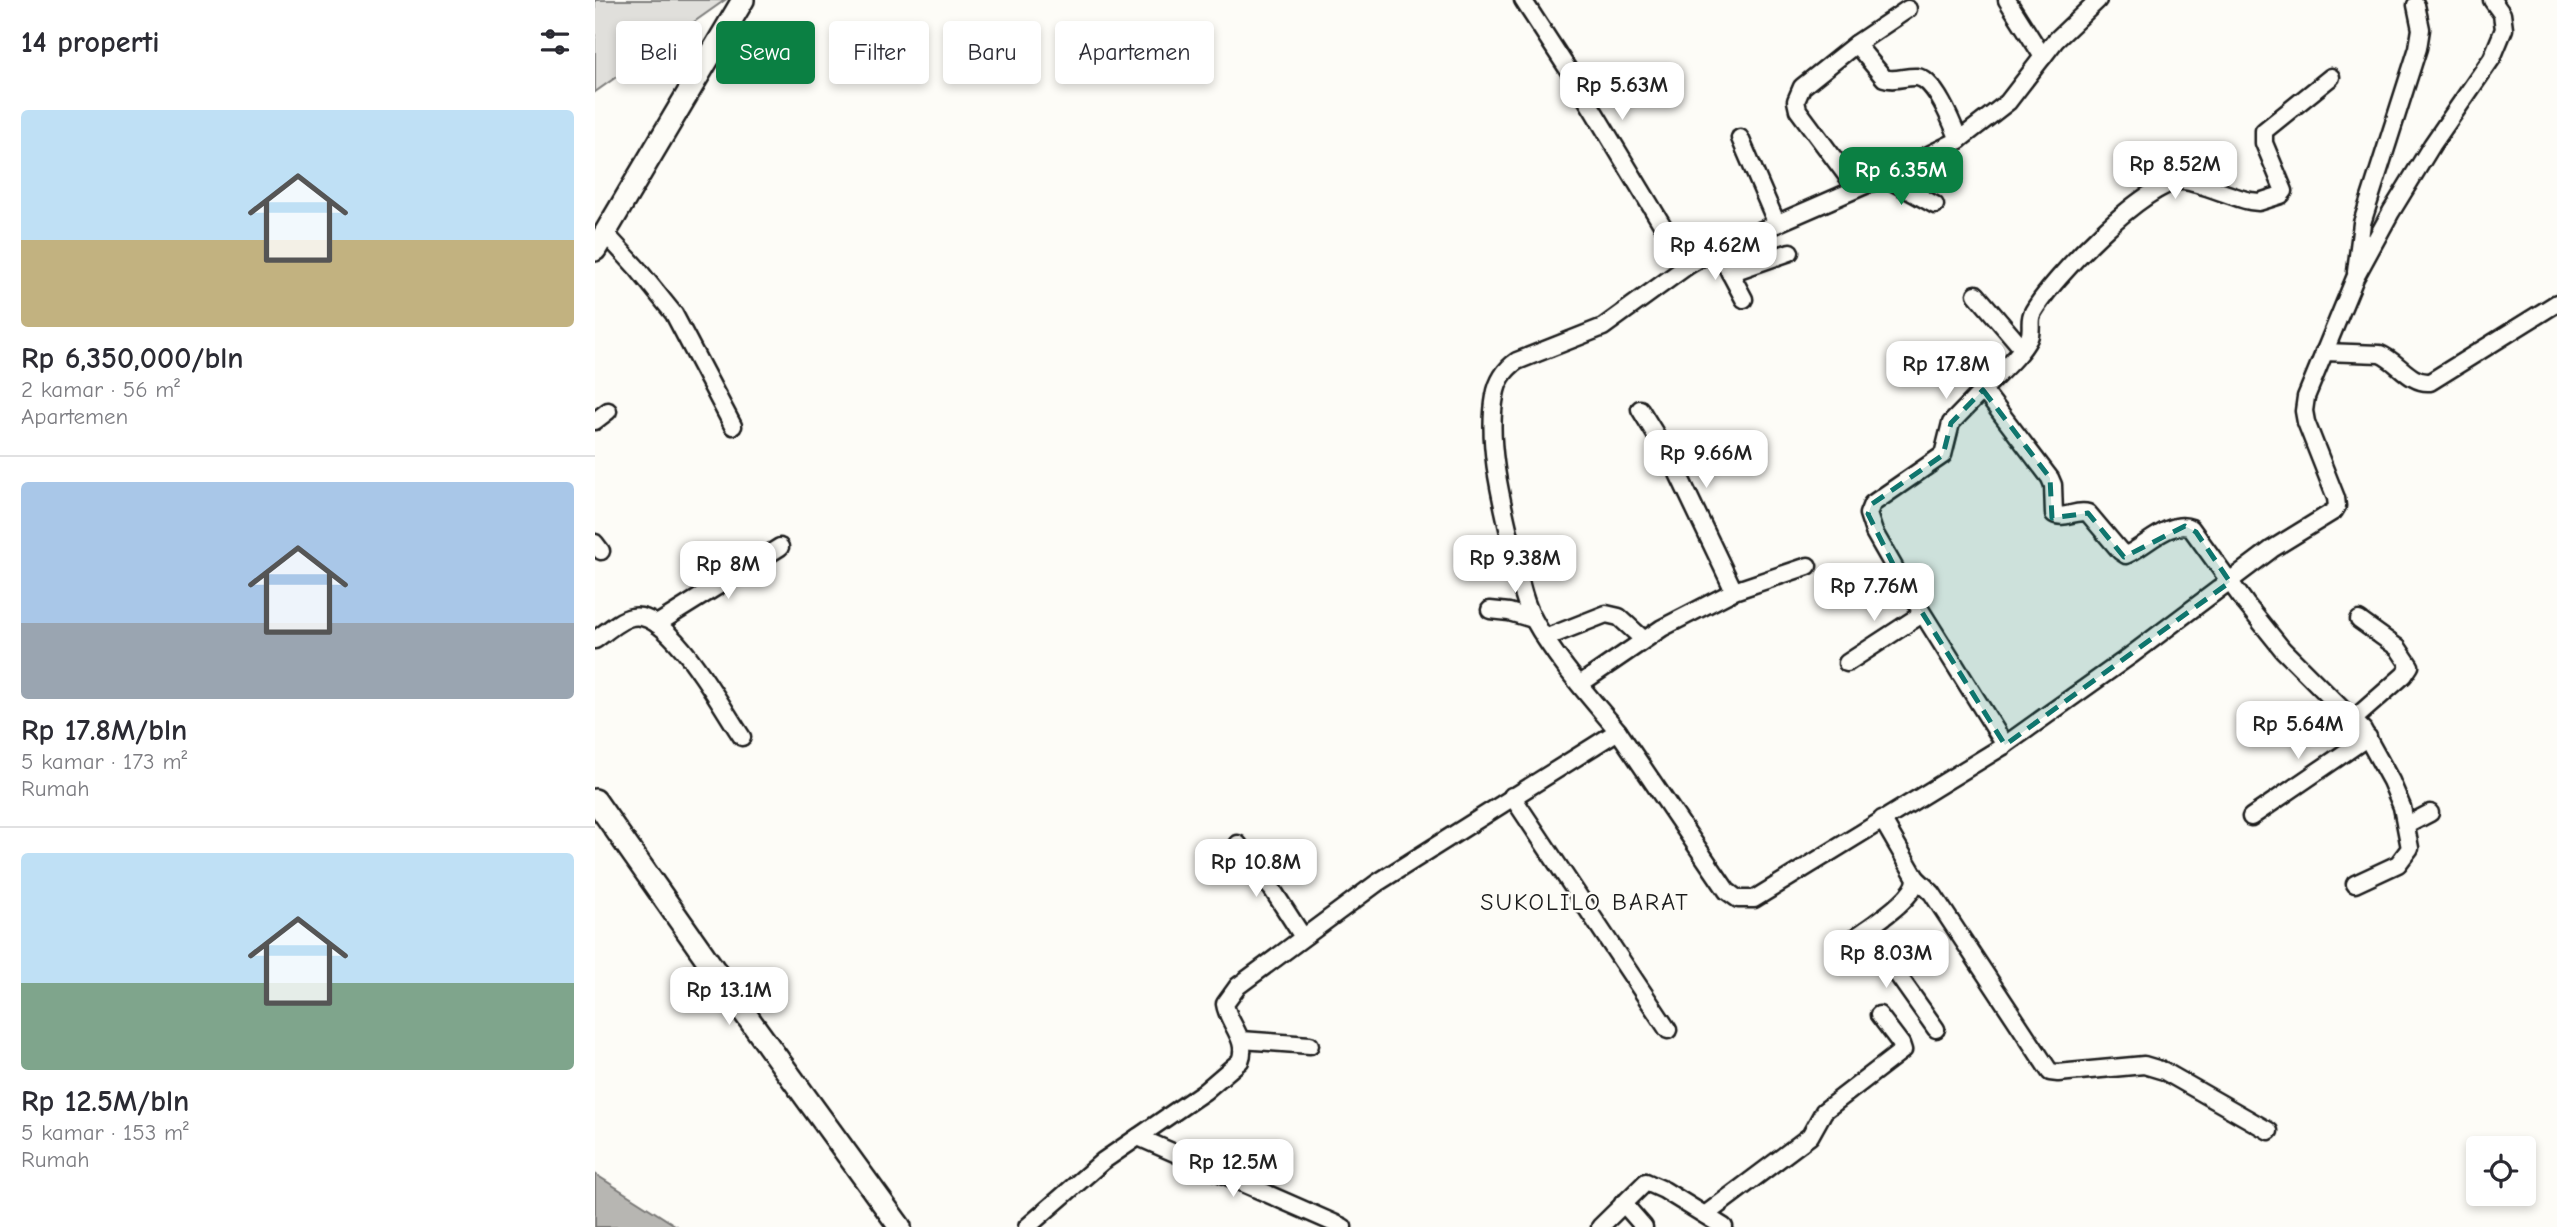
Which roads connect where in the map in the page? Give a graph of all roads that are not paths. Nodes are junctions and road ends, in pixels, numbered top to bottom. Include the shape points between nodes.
1 (743, 0) edge
2 (1523, 0) edge
3 (2007, 0) edge
4 (2098, 0) edge
5 (2492, 0) edge
6 (2416, 5) dead end
7 (1908, 9) dead end
8 (1856, 44) junction
9 (2043, 57) junction
10 (2330, 77) dead end
11 (1740, 138) dead end
12 (1959, 140) junction
13 (1884, 177) junction
14 (1856, 188) junction
15 (1935, 205) dead end
16 (1777, 224) junction
17 (600, 242) edge
18 (1717, 248) junction
19 (1790, 252) dead end
20 (1687, 266) junction
21 (1730, 273) junction
22 (2355, 278) junction
23 (1976, 294) dead end
24 (1744, 299) dead end
25 (2557, 303) edge
26 (2022, 348) junction
27 (2324, 352) junction
28 (1983, 390) junction
29 (1640, 409) dead end
30 (733, 426) dead end
31 (780, 547) dead end
32 (1808, 566) dead end
33 (2230, 582) junction
34 (1734, 591) junction
35 (1490, 610) dead end
36 (1921, 614) junction
37 (1533, 619) junction
38 (2359, 620) dead end
39 (657, 624) junction
40 (1545, 638) junction
41 (1643, 639) junction
42 (595, 640) edge
43 (1847, 663) dead end
44 (1580, 684) junction
45 (2354, 719) junction
46 (1618, 731) junction
47 (742, 737) dead end
48 (2368, 737) junction
49 (2004, 745) junction
50 (1512, 796) junction
51 (595, 800) edge
52 (2430, 813) dead end
53 (2251, 817) dead end
54 (1882, 819) junction
55 (2407, 825) junction
56 (1238, 844) dead end
57 (1916, 877) junction
58 (2355, 884) dead end
59 (1303, 937) junction
60 (1879, 1015) dead end
61 (1936, 1029) dead end
62 (1668, 1030) dead end
63 (1241, 1040) junction
64 (1310, 1045) dead end
65 (2269, 1132) dead end
66 (1138, 1137) junction
67 (1623, 1203) junction
68 (1705, 1215) junction
69 (900, 1227) edge
70 (1027, 1227) edge
71 (1343, 1227) edge
72 (1600, 1227) edge
73 (1644, 1227) edge
74 (1724, 1227) edge

1 - 17 main road
2 - 20 street
3 - 9 street
4 - 9 street
5 - 22 street via 2504,23 2493,58 2432,145
6 - 22 street via 2421,29 2418,48 2361,223
7 - 8 street
8 - 12 street via 1887,80 1917,77 1926,82
8 - 14 street via 1802,87 1796,102
9 - 12 street via 2002,108
10 - 26 street via 2264,131 2264,143 2284,191 2281,195 2259,202 2186,181 2165,185 2109,227 2065,273 2032,314 2031,333
11 - 16 street
12 - 13 street
13 - 14 street
13 - 15 street
14 - 16 street
16 - 18 street
17 - 30 street via 638,268 674,314
18 - 20 street
18 - 21 street
19 - 21 street
20 - 37 street via 1603,327 1517,361 1500,379 1493,428 1498,477
21 - 24 street
22 - 27 street
23 - 26 street
25 - 27 street via 2430,382 2417,381 2380,354
26 - 28 street
27 - 33 street via 2304,411 2337,506
28 - 33 street via 2050,478 2054,514 2088,513 2126,555 2171,528 2185,526 2196,532
28 - 36 street via 1951,423 1943,455 1869,510 1874,532
29 - 34 street via 1673,463
31 - 39 street
32 - 34 street
33 - 45 street via 2283,650
33 - 49 street
34 - 41 street
35 - 37 street
36 - 43 street
36 - 49 street
37 - 40 street
38 - 45 street via 2398,648 2410,666
39 - 42 street via 632,617
39 - 47 street via 685,651
40 - 41 street via 1606,614 1619,617
40 - 44 street
41 - 44 street
44 - 46 street
45 - 48 street
46 - 50 street
46 - 54 street via 1727,891 1738,899 1754,899 1767,892
48 - 53 street
48 - 55 street via 2399,797
49 - 54 street
50 - 59 street
50 - 62 street
51 - 69 main road
52 - 55 street
54 - 57 street
55 - 58 street via 2411,844 2405,857
56 - 59 street
57 - 61 street via 1916,885 1902,901 1860,934
57 - 65 street via 1932,893 2050,1072 2144,1065 2164,1071
59 - 63 street via 1226,1000 1226,1012
60 - 68 street via 1902,1050 1824,1111 1810,1136
63 - 64 street
63 - 66 street via 1240,1061
66 - 70 street
66 - 71 street
67 - 68 street via 1648,1182
67 - 72 street
67 - 73 street
68 - 74 street

